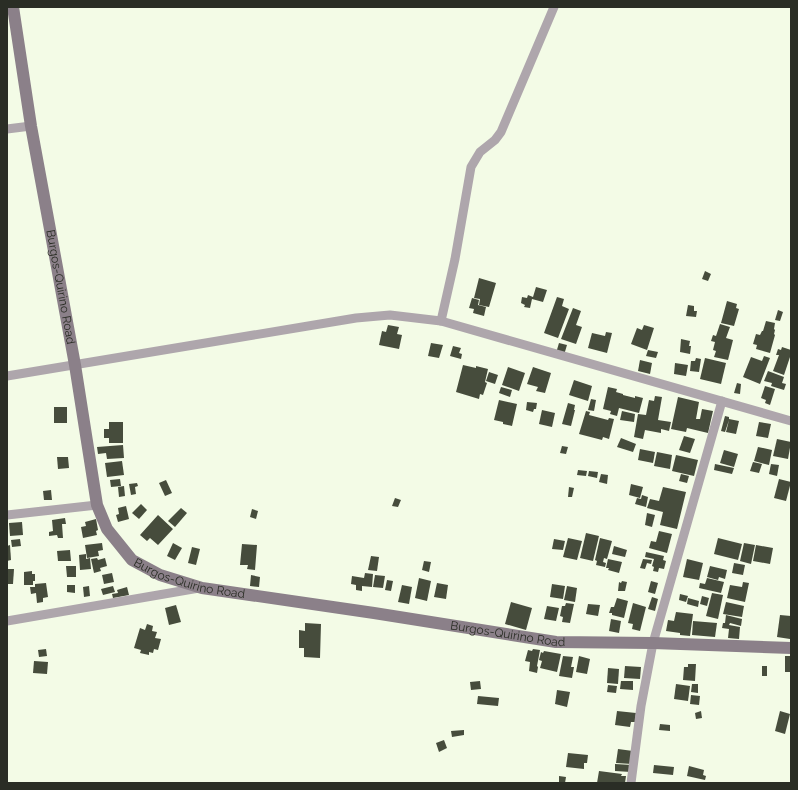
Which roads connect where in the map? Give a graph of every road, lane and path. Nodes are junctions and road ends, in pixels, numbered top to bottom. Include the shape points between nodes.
1 (13, 7) edge
2 (554, 7) edge
3 (11, 22) edge
4 (31, 126) junction
5 (7, 129) edge
6 (441, 321) junction
7 (75, 365) junction
8 (7, 376) edge
9 (722, 401) junction
10 (791, 421) edge
11 (97, 504) junction
12 (7, 515) edge
13 (202, 588) junction
14 (7, 621) edge
15 (653, 643) junction
16 (791, 648) edge
17 (631, 783) edge

1 - 3 street, Burgos-Quirino Road
2 - 6 street via 501,132 480,152 471,167
3 - 4 street, Burgos-Quirino Road
4 - 5 street
4 - 7 street, Burgos-Quirino Road
6 - 7 street via 390,315 356,318
6 - 9 street
7 - 8 street
7 - 11 street, Burgos-Quirino Road
9 - 10 street
9 - 15 street
11 - 12 street
11 - 13 street, Burgos-Quirino Road via 107,529 132,560 160,575
13 - 14 street
13 - 15 street, Burgos-Quirino Road via 556,642
15 - 16 street, Burgos-Quirino Road
15 - 17 street via 641,706

